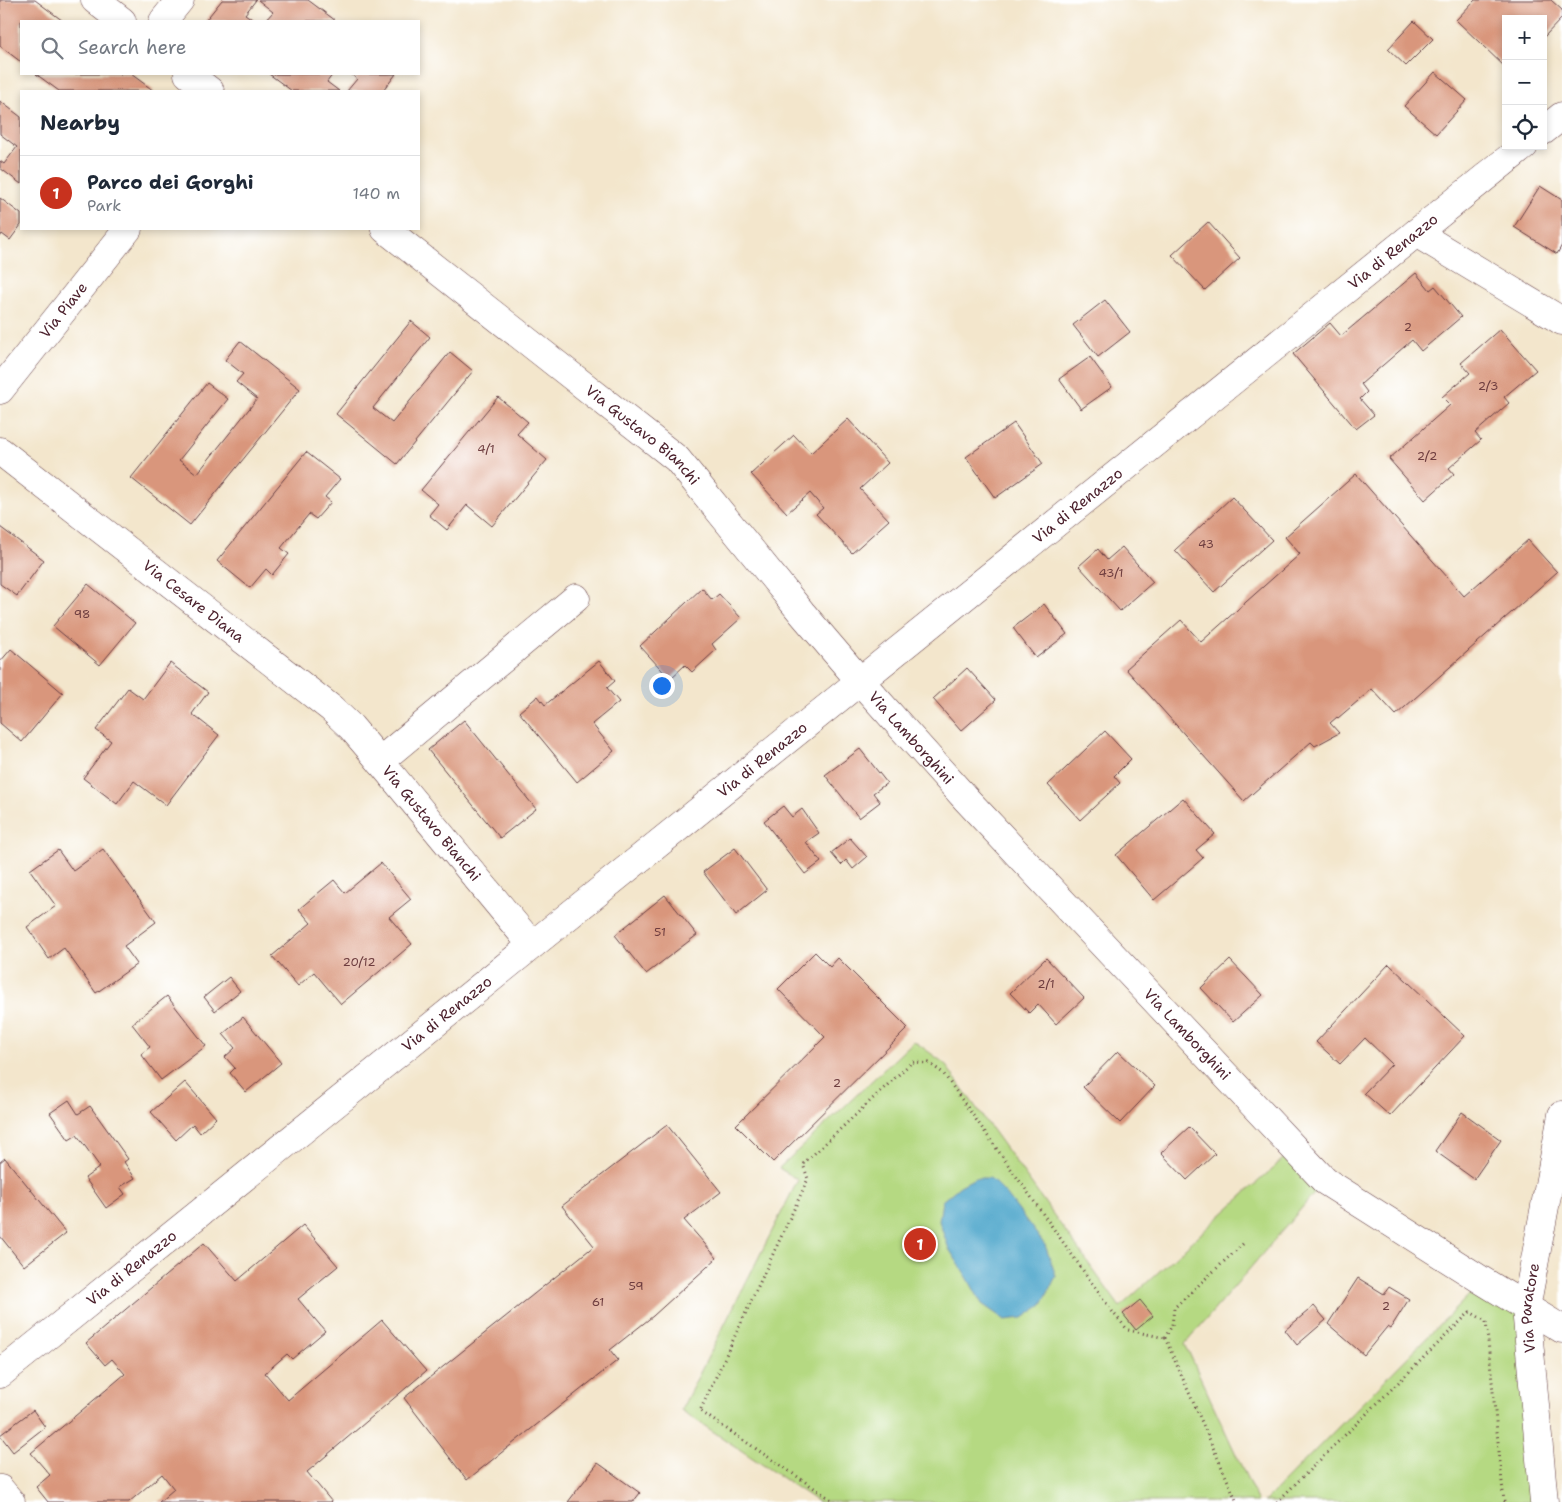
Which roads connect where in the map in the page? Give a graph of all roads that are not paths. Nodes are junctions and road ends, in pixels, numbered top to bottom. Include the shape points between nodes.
1 (95, 0) edge
2 (180, 0) edge
3 (121, 20) edge
4 (164, 20) edge
5 (189, 75) edge
6 (209, 90) edge
7 (1562, 116) edge
8 (1547, 128) edge
9 (1519, 150) edge
10 (127, 230) edge
11 (386, 230) edge
12 (1416, 233) junction
13 (1562, 321) edge
14 (0, 390) edge
15 (0, 451) edge
16 (576, 598) dead end
17 (860, 681) junction
18 (380, 760) junction
19 (532, 945) junction
20 (1562, 1115) edge
21 (1526, 1308) junction
22 (1562, 1330) edge
23 (0, 1374) edge
24 (0, 1489) edge
25 (11, 1502) edge
26 (1544, 1502) edge

1 - 3 street
2 - 4 street
5 - 6 street
7 - 8 street
9 - 12 street, Via di Renazzo
10 - 14 street, Via Piave
11 - 17 street, Via Gustavo Bianchi via 677,460
12 - 13 street
12 - 17 street, Via di Renazzo
15 - 18 street, Via Cesare Diana via 332,709
16 - 18 street, Via Gustavo Bianchi
17 - 19 street, Via di Renazzo
17 - 21 street, Via Lamborghini via 966,799 1325,1181
18 - 19 street, Via Gustavo Bianchi
19 - 23 street, Via di Renazzo
20 - 21 street, Via Paratore
21 - 22 street, Via Lamborghini
21 - 26 street, Via Paratore
24 - 25 street

